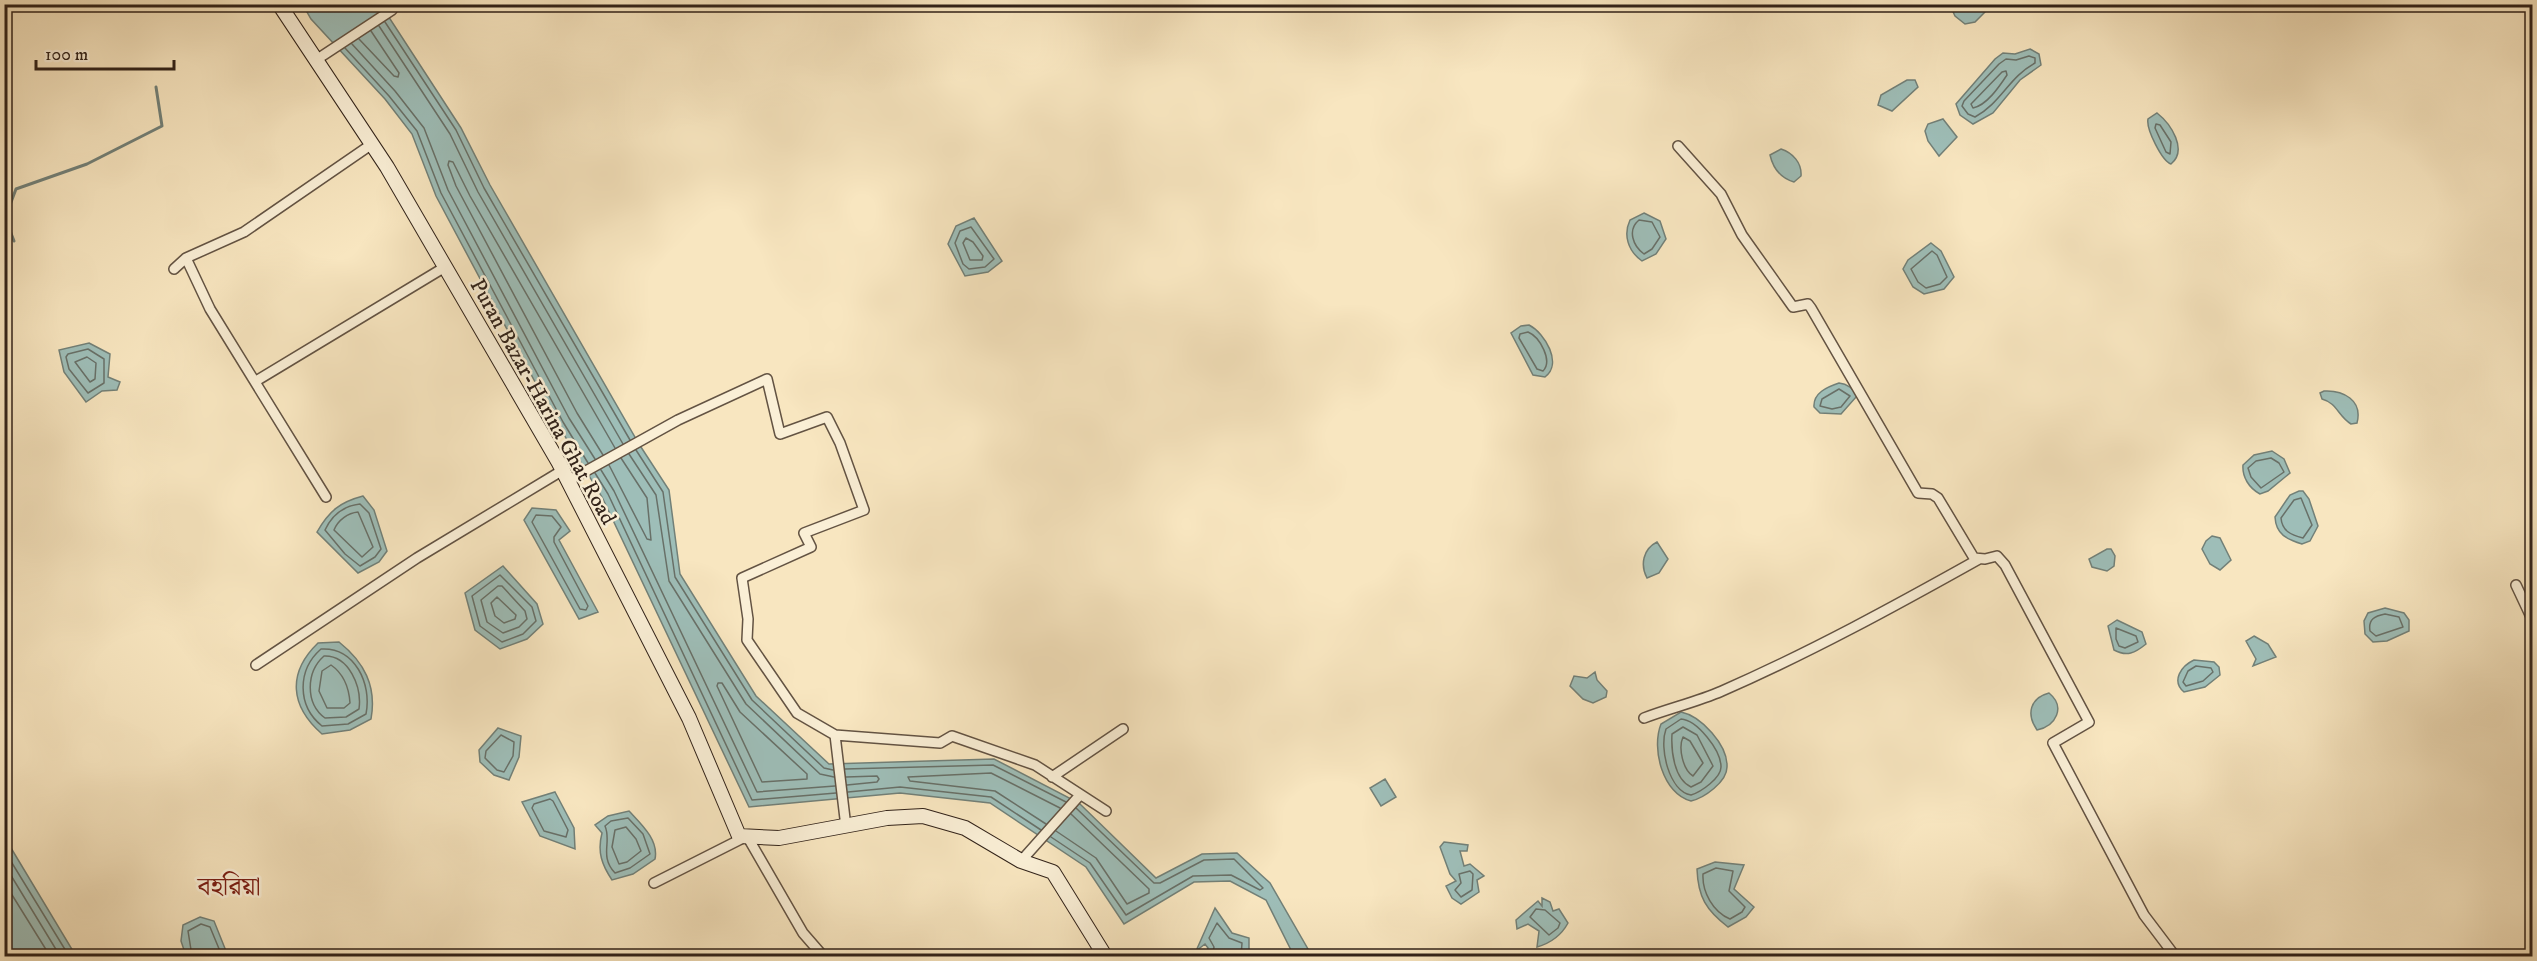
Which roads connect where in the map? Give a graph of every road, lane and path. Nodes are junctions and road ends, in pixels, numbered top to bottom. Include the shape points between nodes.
1 (279, 4) edge
2 (392, 10) dead end
3 (316, 60) junction
4 (372, 144) junction
5 (1678, 146) dead end
6 (186, 258) junction
7 (445, 267) junction
8 (174, 269) dead end
9 (256, 381) junction
10 (565, 476) junction
11 (326, 496) dead end
12 (1979, 559) junction
13 (2516, 585) dead end
14 (2532, 620) edge
15 (256, 665) dead end
16 (1644, 717) dead end
17 (1123, 729) dead end
18 (835, 735) junction
19 (1052, 777) junction
20 (1080, 795) junction
21 (1106, 811) dead end
22 (846, 826) junction
23 (743, 836) junction
24 (1021, 861) junction
25 (654, 883) dead end
26 (823, 957) edge
27 (1105, 957) edge
28 (2175, 957) edge

1 - 3 main road, Puran Bazar-Harina Ghat Road
2 - 3 street
3 - 4 main road, Puran Bazar-Harina Ghat Road
4 - 6 street via 244,232
4 - 7 main road, Puran Bazar-Harina Ghat Road
5 - 12 street via 1721,194 1742,235 1793,307 1808,304 1811,308 1918,493 1938,498 1974,558
6 - 8 street
6 - 9 street via 210,309
7 - 9 street
7 - 10 main road, Puran Bazar-Harina Ghat Road
9 - 11 street
10 - 15 street via 417,558
10 - 18 street via 767,379 780,434 827,417 864,510 804,533 811,547 742,578 747,640 797,713
10 - 23 main road, Puran Bazar-Harina Ghat Road
12 - 16 street via 1873,619 1801,654 1703,699
12 - 28 street via 1997,556 2005,565 2089,722 2053,743 2144,915
13 - 14 street
17 - 19 street
18 - 19 street via 940,743 952,736 1035,765
18 - 22 street
19 - 20 street
20 - 21 street
20 - 24 street
22 - 23 main road via 779,838
22 - 24 main road via 923,816 965,828
23 - 25 street
23 - 26 street via 803,933
24 - 27 main road via 1053,872

